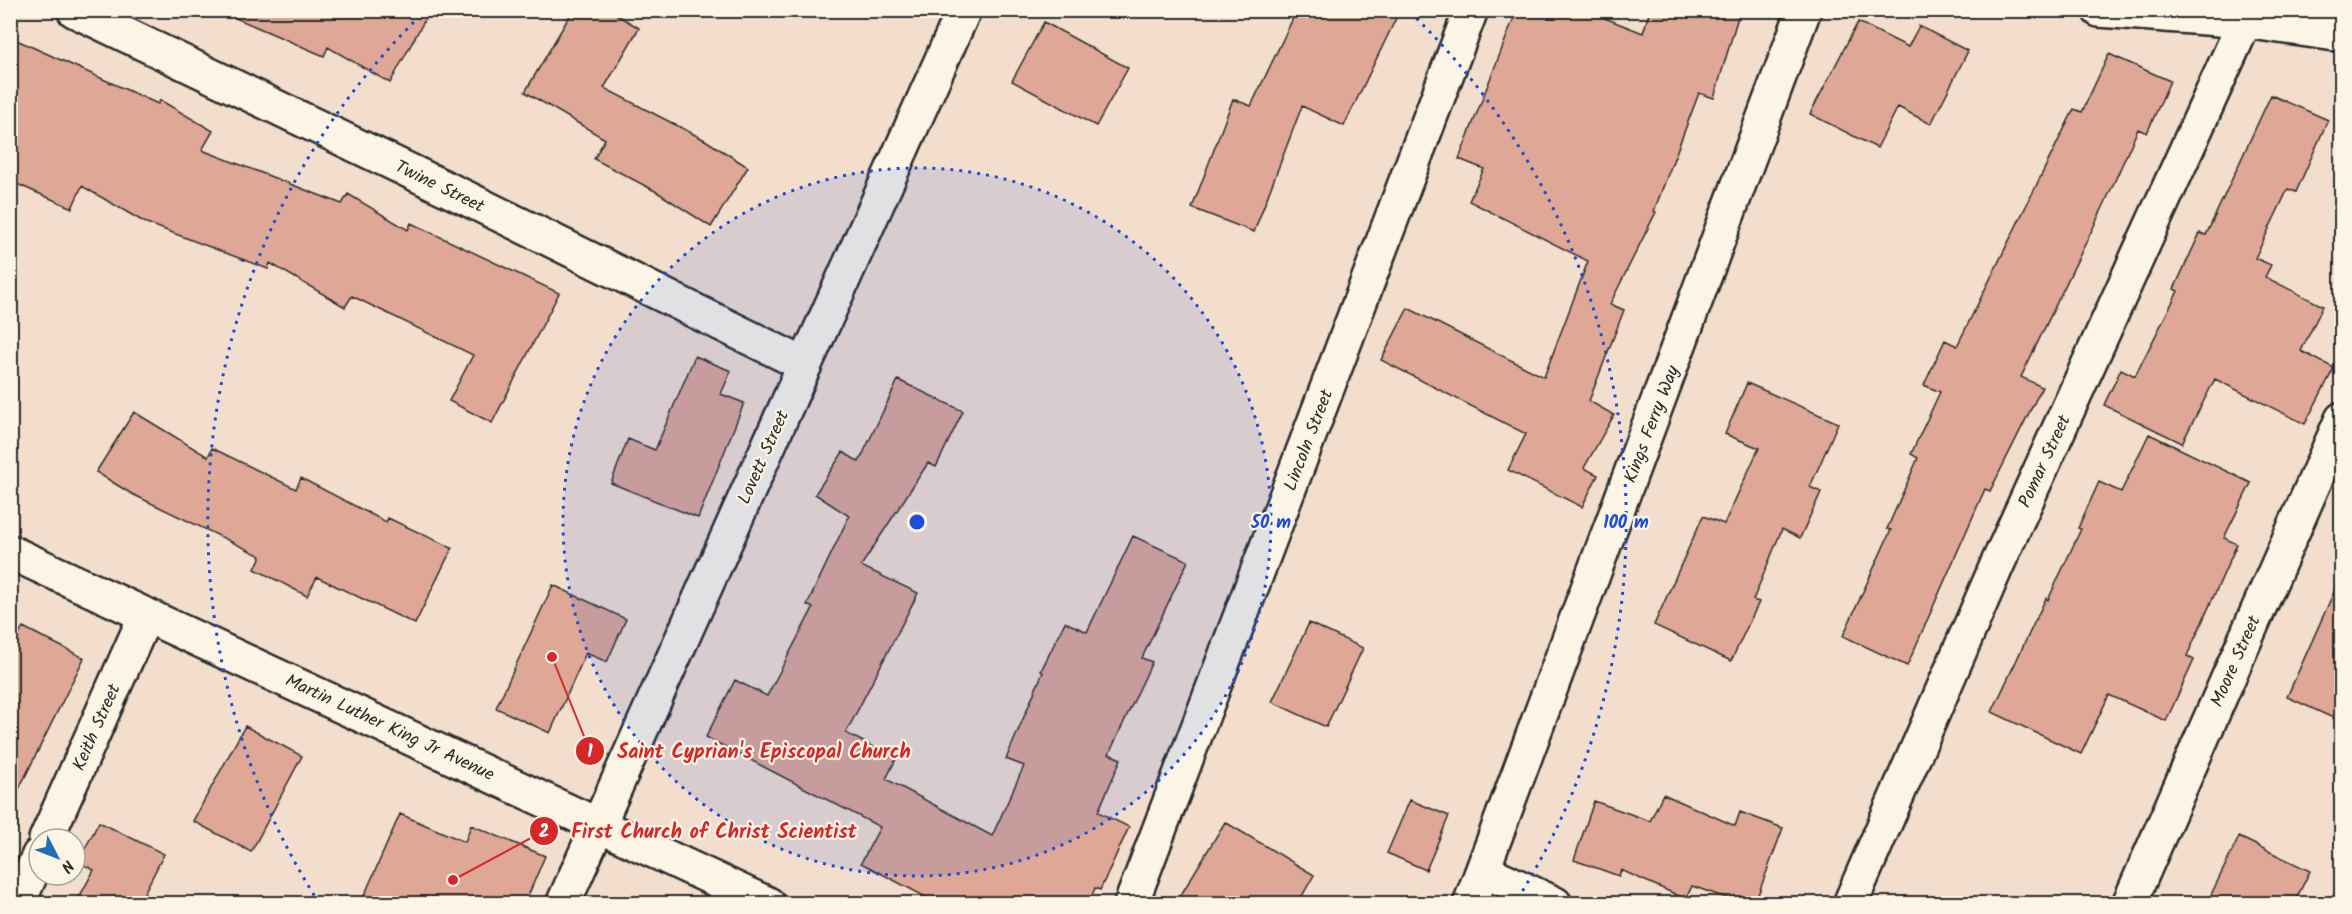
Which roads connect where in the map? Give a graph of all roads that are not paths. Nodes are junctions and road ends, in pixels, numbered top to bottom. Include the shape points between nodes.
1 (74, 10) edge
2 (964, 10) edge
3 (1471, 10) edge
4 (1804, 10) edge
5 (2099, 10) edge
6 (2245, 21) junction
7 (2342, 34) edge
8 (805, 365) junction
9 (2342, 419) edge
10 (10, 552) edge
11 (146, 615) junction
12 (599, 823) junction
13 (51, 827) edge
14 (1483, 870) junction
15 (27, 882) edge
16 (18, 903) edge
17 (563, 903) edge
18 (768, 903) edge
19 (1131, 903) edge
20 (1470, 903) edge
21 (1555, 903) edge
22 (1850, 903) edge
23 (2129, 903) edge

1 - 8 street, Twine Street
2 - 8 street, Lovett Street
3 - 19 street, Lincoln Street
4 - 14 street, Kings Ferry Way
5 - 6 street
6 - 7 street
6 - 22 street, Pomar Street via 1997,564
8 - 12 street, Lovett Street
9 - 23 street, Moore Street
10 - 11 street, Martin Luther King Jr Avenue
11 - 12 street, Martin Luther King Jr Avenue
11 - 13 street, Keith Street
12 - 17 street, Lovett Street
12 - 18 street, Martin Luther King Jr Avenue
14 - 20 street, Kings Ferry Way
14 - 21 street
15 - 16 street

